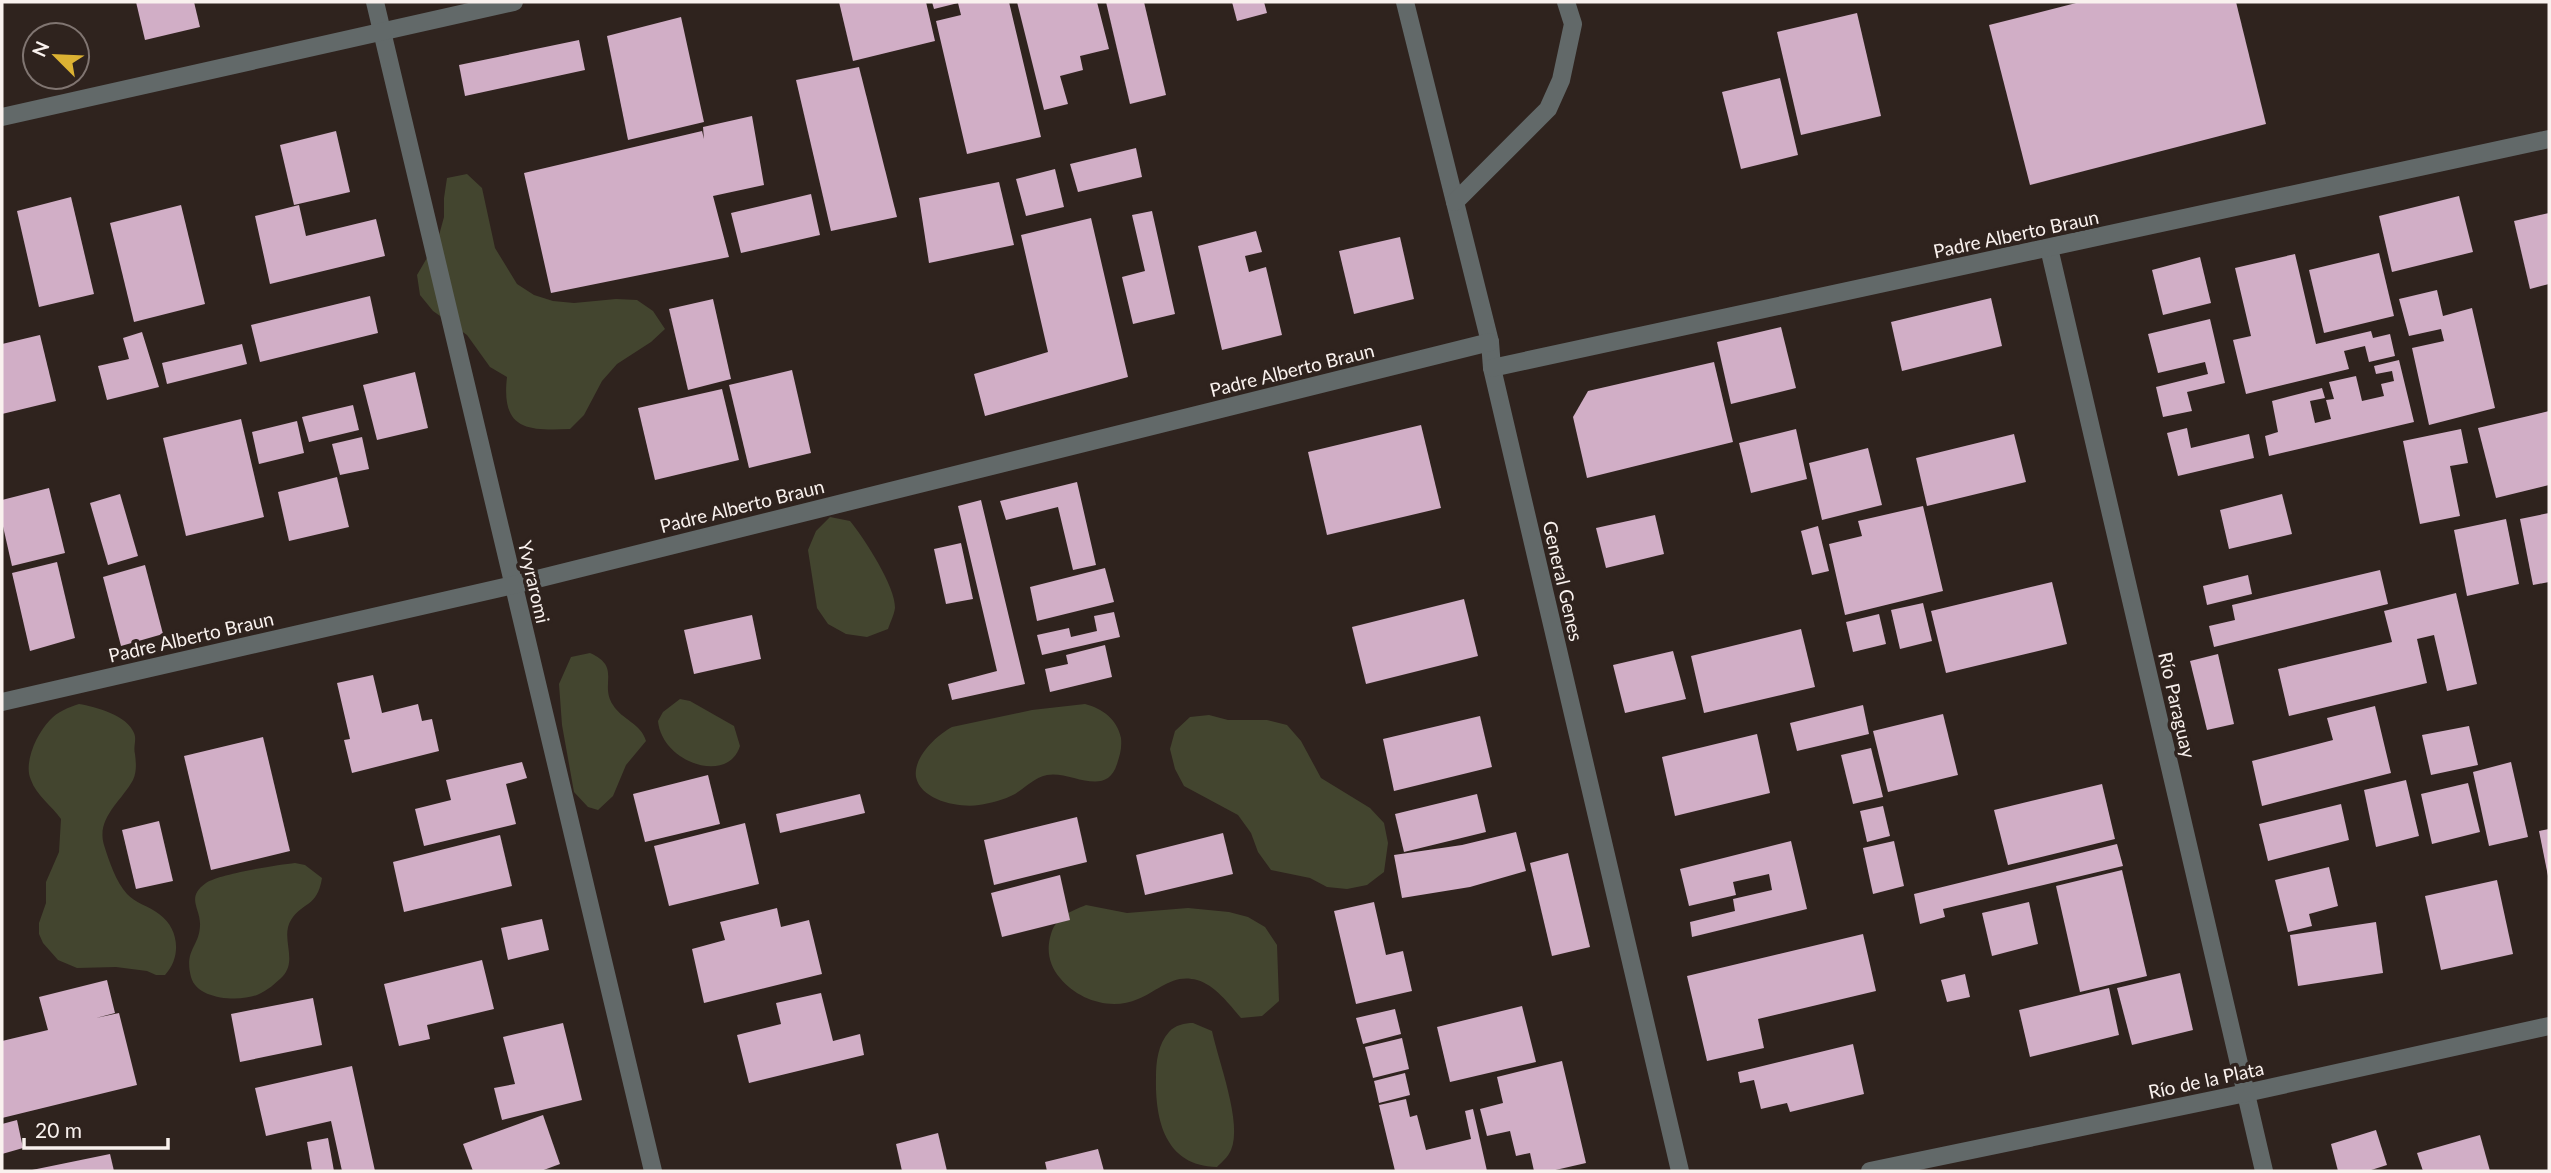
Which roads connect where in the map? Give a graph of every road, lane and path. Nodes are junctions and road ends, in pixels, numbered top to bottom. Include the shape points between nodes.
1 (375, 2) edge
2 (514, 2) edge
3 (1405, 2) edge
4 (1566, 2) edge
5 (382, 32) junction
6 (2, 117) edge
7 (2549, 139) edge
8 (1455, 202) junction
9 (2049, 248) junction
10 (1490, 342) junction
11 (1492, 368) junction
12 (513, 585) junction
13 (2, 702) edge
14 (2549, 1026) edge
15 (2246, 1093) junction
16 (653, 1171) edge
17 (1680, 1171) edge
18 (1870, 1171) edge
19 (2264, 1171) edge

1 - 5 street, Yvyraromi
2 - 5 street
3 - 8 street, General Genes
4 - 8 street via 1573,24 1561,80 1548,109
5 - 6 street
5 - 12 street, Yvyraromi
7 - 9 street, Padre Alberto Braun
8 - 10 street, General Genes
9 - 11 street, Padre Alberto Braun
9 - 15 street, Río Paraguay
10 - 11 street, General Genes
10 - 12 street, Padre Alberto Braun
11 - 17 street, General Genes
12 - 13 street, Padre Alberto Braun
12 - 16 street, Yvyraromi
14 - 15 street, Río de la Plata
15 - 18 street, Río de la Plata
15 - 19 street, Río Paraguay

